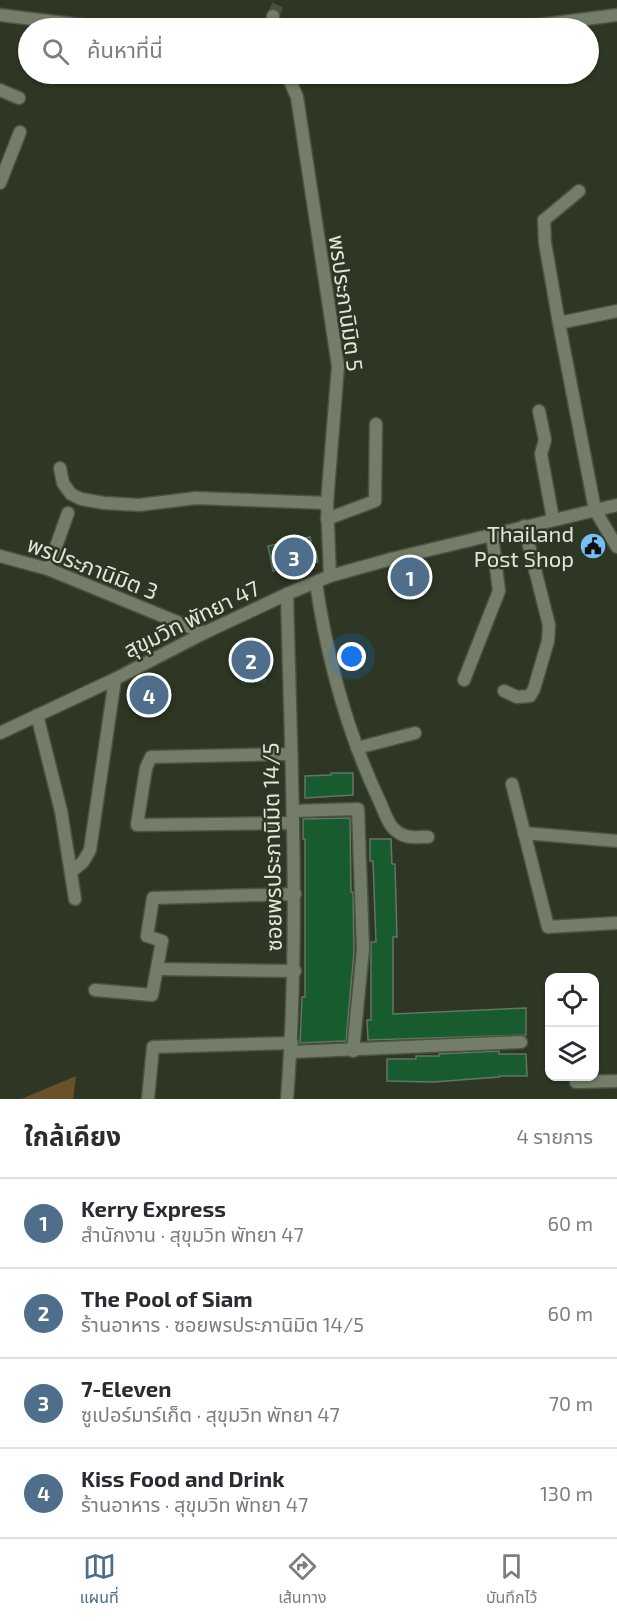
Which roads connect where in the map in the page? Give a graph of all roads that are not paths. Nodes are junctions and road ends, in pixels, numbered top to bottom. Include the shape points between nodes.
1 (0, 15) edge
2 (617, 15) edge
3 (24, 18) edge
4 (594, 18) edge
5 (291, 84) edge
6 (0, 90) edge
7 (20, 98) dead end
8 (20, 132) dead end
9 (0, 183) edge
10 (579, 191) dead end
11 (617, 311) edge
12 (559, 323) junction
13 (539, 411) dead end
14 (376, 424) dead end
15 (60, 468) dead end
16 (327, 503) junction
17 (617, 505) edge
18 (595, 510) junction
19 (68, 513) dead end
20 (327, 519) junction
21 (553, 519) junction
22 (524, 526) junction
23 (492, 534) junction
24 (617, 547) edge
25 (0, 556) edge
26 (48, 569) junction
27 (330, 576) junction
28 (316, 583) junction
29 (287, 594) junction
30 (204, 633) junction
31 (115, 679) junction
32 (464, 680) dead end
33 (504, 691) dead end
34 (37, 715) junction
35 (0, 733) edge
36 (415, 733) dead end
37 (357, 748) junction
38 (291, 754) junction
39 (512, 784) dead end
40 (293, 817) junction
41 (524, 833) junction
42 (428, 837) dead end
43 (617, 841) edge
44 (72, 871) junction
45 (295, 894) junction
46 (75, 899) dead end
47 (617, 923) edge
48 (158, 969) junction
49 (295, 971) junction
50 (95, 990) dead end
51 (521, 1042) dead end
52 (291, 1048) junction
53 (353, 1051) junction
54 (576, 1082) dead end
55 (617, 1082) edge
56 (148, 1099) edge
57 (287, 1099) edge

1 - 3 street
2 - 4 street
5 - 16 street, พรประภานิมิต 5 via 297,98 338,366
6 - 7 street
8 - 9 street
10 - 12 street via 544,220
11 - 12 street
12 - 18 street
13 - 21 street via 545,440 541,454
14 - 20 street via 375,501
15 - 16 street via 63,483 71,494 104,503 139,505 196,498
16 - 20 street, พรประภานิมิต 5
17 - 18 street, สุขุมวิท พัทยา 47
18 - 21 street, สุขุมวิท พัทยา 47
18 - 24 street
19 - 26 street
20 - 27 street, พรประภานิมิต 5
21 - 22 street, สุขุมวิท พัทยา 47
22 - 23 street, สุขุมวิท พัทยา 47
22 - 33 street via 546,608 548,640 530,696 517,697
23 - 27 street, สุขุมวิท พัทยา 47
23 - 32 street via 499,591
25 - 26 street, พรประภานิมิต 3
26 - 30 street, พรประภานิมิต 3
27 - 28 street, สุขุมวิท พัทยา 47
28 - 29 street, สุขุมวิท พัทยา 47
28 - 37 street via 323,633
29 - 30 street, สุขุมวิท พัทยา 47
29 - 38 street, ซอยพรประภานิมิต 14/5
30 - 31 street, สุขุมวิท พัทยา 47
31 - 34 street, สุขุมวิท พัทยา 47
31 - 44 street via 90,850
34 - 35 street, สุขุมวิท พัทยา 47
34 - 44 street
36 - 37 street
37 - 42 street via 392,828 406,837
38 - 40 street, ซอยพรประภานิมิต 14/5
38 - 40 street via 151,757 137,825
39 - 41 street
40 - 45 street, ซอยพรประภานิมิต 14/5
40 - 53 street via 358,809 363,949
41 - 43 street
41 - 47 street via 548,927
44 - 46 street
45 - 48 street via 153,897 147,936 162,941
45 - 49 street, ซอยพรประภานิมิต 14/5
48 - 49 street
48 - 50 street via 152,995
49 - 52 street, ซอยพรประภานิมิต 14/5
51 - 53 street
52 - 53 street
52 - 56 street via 153,1047
52 - 57 street, ซอยพรประภานิมิต 14/5
54 - 55 street

